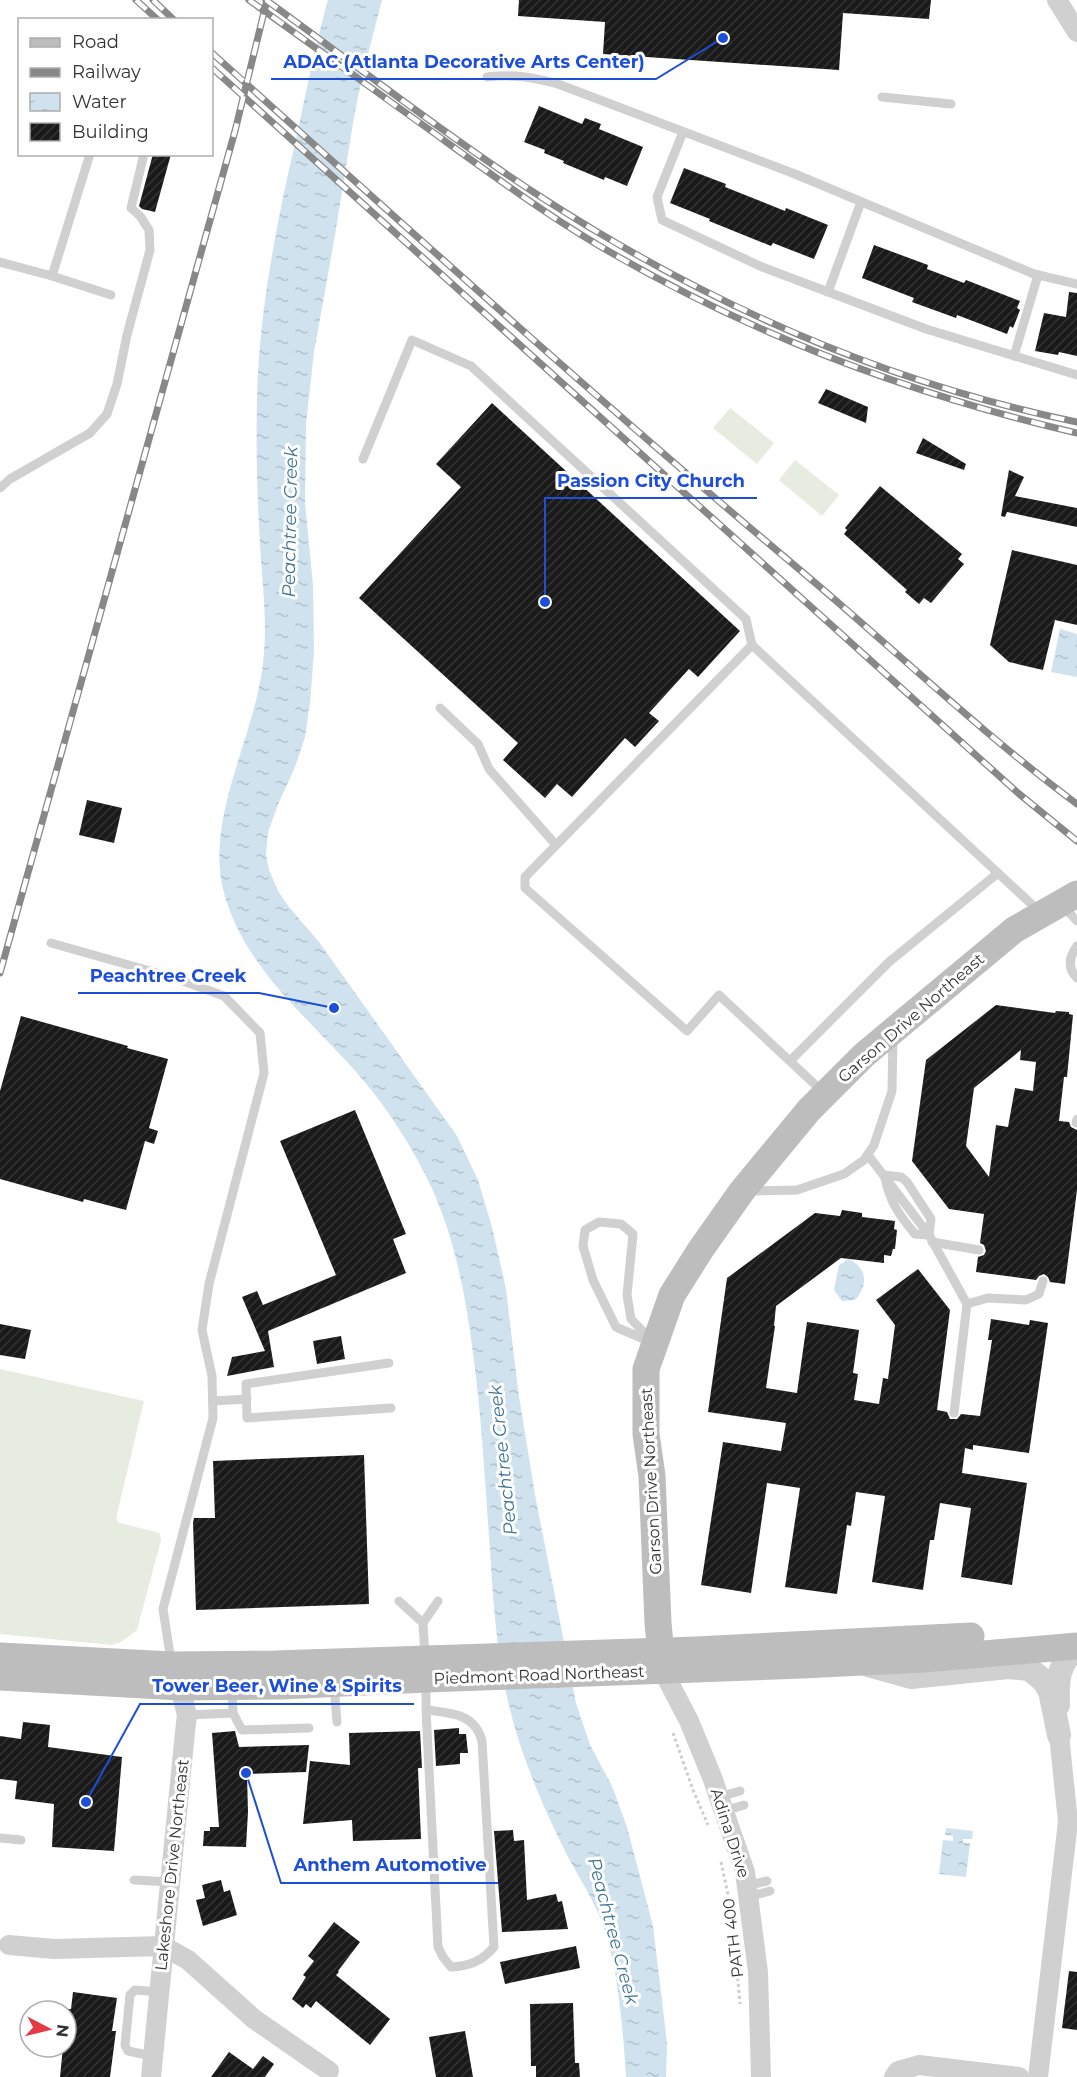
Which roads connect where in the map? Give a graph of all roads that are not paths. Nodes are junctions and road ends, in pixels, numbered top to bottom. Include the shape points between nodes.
1 (1057, 0) edge
2 (1077, 32) edge
3 (487, 77) dead end
4 (882, 97) dead end
5 (951, 104) dead end
6 (683, 132) junction
7 (89, 156) edge
8 (144, 156) edge
9 (861, 202) junction
10 (0, 262) edge
11 (1038, 275) junction
12 (52, 276) junction
13 (1077, 284) edge
14 (828, 292) junction
15 (111, 295) dead end
16 (1014, 356) junction
17 (1077, 375) edge
18 (363, 459) dead end
19 (0, 488) edge
20 (752, 645) junction
21 (440, 708) dead end
22 (556, 845) junction
23 (998, 873) junction
24 (1064, 908) edge
25 (51, 943) dead end
26 (1077, 946) edge
27 (1077, 978) edge
28 (893, 1031) junction
29 (790, 1061) junction
30 (825, 1094) junction
31 (868, 1155) junction
32 (884, 1175) junction
33 (742, 1191) junction
34 (931, 1239) junction
35 (979, 1250) dead end
36 (1043, 1281) dead end
37 (967, 1304) junction
38 (655, 1344) junction
39 (389, 1363) dead end
40 (247, 1399) junction
41 (213, 1401) junction
42 (391, 1408) dead end
43 (954, 1413) dead end
44 (399, 1601) dead end
45 (438, 1601) dead end
46 (423, 1623) junction
47 (1076, 1640) edge
48 (0, 1656) edge
49 (662, 1660) junction
50 (857, 1662) junction
51 (425, 1668) junction
52 (176, 1676) junction
53 (0, 1677) edge
54 (336, 1683) junction
55 (232, 1687) junction
56 (426, 1710) junction
57 (232, 1713) junction
58 (187, 1715) junction
59 (337, 1722) dead end
60 (309, 1728) dead end
61 (1059, 1735) junction
62 (740, 1791) dead end
63 (721, 1804) junction
64 (744, 1805) dead end
65 (1073, 1822) edge
66 (0, 1838) edge
67 (21, 1840) dead end
68 (134, 1880) dead end
69 (170, 1882) junction
70 (769, 1886) dead end
71 (741, 1894) junction
72 (9, 1945) dead end
73 (163, 1946) junction
74 (159, 1992) junction
75 (153, 2049) junction
76 (329, 2071) dead end
77 (151, 2077) edge
78 (761, 2077) edge
79 (894, 2077) edge
80 (1019, 2077) edge
81 (1038, 2077) edge

1 - 2 street
3 - 6 lane via 512,75 542,80
4 - 5 lane
6 - 9 lane
6 - 14 lane via 657,197 662,220 762,267
7 - 12 lane
8 - 19 lane via 131,208 149,230 150,250 107,414 90,433
9 - 11 lane
9 - 14 lane
10 - 12 lane
11 - 13 lane
11 - 16 lane
12 - 15 lane
14 - 16 lane via 926,329
16 - 17 lane
18 - 20 lane via 412,340 471,366 746,619
20 - 22 lane
20 - 23 lane
21 - 22 lane via 478,744 489,769
22 - 29 lane via 525,877 525,888 687,1031 718,995
23 - 24 lane
23 - 29 lane via 888,962
24 - 28 main road, Garson Drive Northeast via 1014,930
25 - 41 lane via 224,996 260,1033 264,1073 209,1284 202,1330
26 - 27 lane via 1070,966
28 - 30 main road, Garson Drive Northeast
28 - 31 lane via 892,1091
29 - 30 lane
30 - 33 main road, Garson Drive Northeast
31 - 32 lane
31 - 33 lane via 844,1174 797,1190
32 - 34 lane via 890,1199 909,1226 915,1234
32 - 34 lane via 901,1177 907,1182 931,1219
33 - 38 main road, Garson Drive Northeast via 672,1295
34 - 35 lane
34 - 37 lane
36 - 37 lane via 1039,1294 1026,1300 988,1298
37 - 43 lane
38 - 38 lane via 630,1319 627,1295 633,1234 621,1224 599,1222 585,1230 583,1246 593,1280 616,1327
38 - 49 main road, Garson Drive Northeast via 646,1369 646,1434 652,1476
39 - 40 lane via 246,1384
40 - 41 lane
40 - 42 lane via 248,1418
41 - 52 lane via 213,1418 164,1609
44 - 46 lane
45 - 46 lane
46 - 51 lane
47 - 49 main road, Piedmont Road Northeast via 923,1640
47 - 50 main road, Piedmont Road Northeast
47 - 61 street via 1057,1679
48 - 52 main road, Piedmont Road Northeast
49 - 50 main road, Piedmont Road Northeast
49 - 51 main road, Piedmont Road Northeast
49 - 63 street, Adina Drive
50 - 61 street via 911,1677 1008,1667 1029,1669 1050,1691
51 - 52 main road, Piedmont Road Northeast via 275,1664
51 - 54 main road, Piedmont Road Northeast
51 - 56 lane
52 - 53 main road, Piedmont Road Northeast
52 - 55 main road, Piedmont Road Northeast
52 - 58 street, Lakeshore Drive Northeast
54 - 55 main road, Piedmont Road Northeast
54 - 59 lane
55 - 57 lane
56 - 56 lane via 438,1947 451,1967 469,1966 494,1947 482,1742 479,1730 459,1714
57 - 58 lane
57 - 60 lane via 242,1730
58 - 69 street, Lakeshore Drive Northeast
61 - 65 street
62 - 63 lane
63 - 64 lane
63 - 71 street, Adina Drive via 745,1872
65 - 81 street
66 - 67 lane
68 - 69 lane
69 - 73 street, Lakeshore Drive Northeast
70 - 71 lane
71 - 78 street, Adina Drive via 758,1972
72 - 73 street via 54,1949
73 - 74 street, Lakeshore Drive Northeast
73 - 76 street via 188,1960 254,2019
74 - 75 street, Lakeshore Drive Northeast
74 - 75 lane via 135,1990 130,1995 125,2044 128,2051
75 - 77 street, Lakeshore Drive Northeast
79 - 80 street via 898,2071 919,2065

